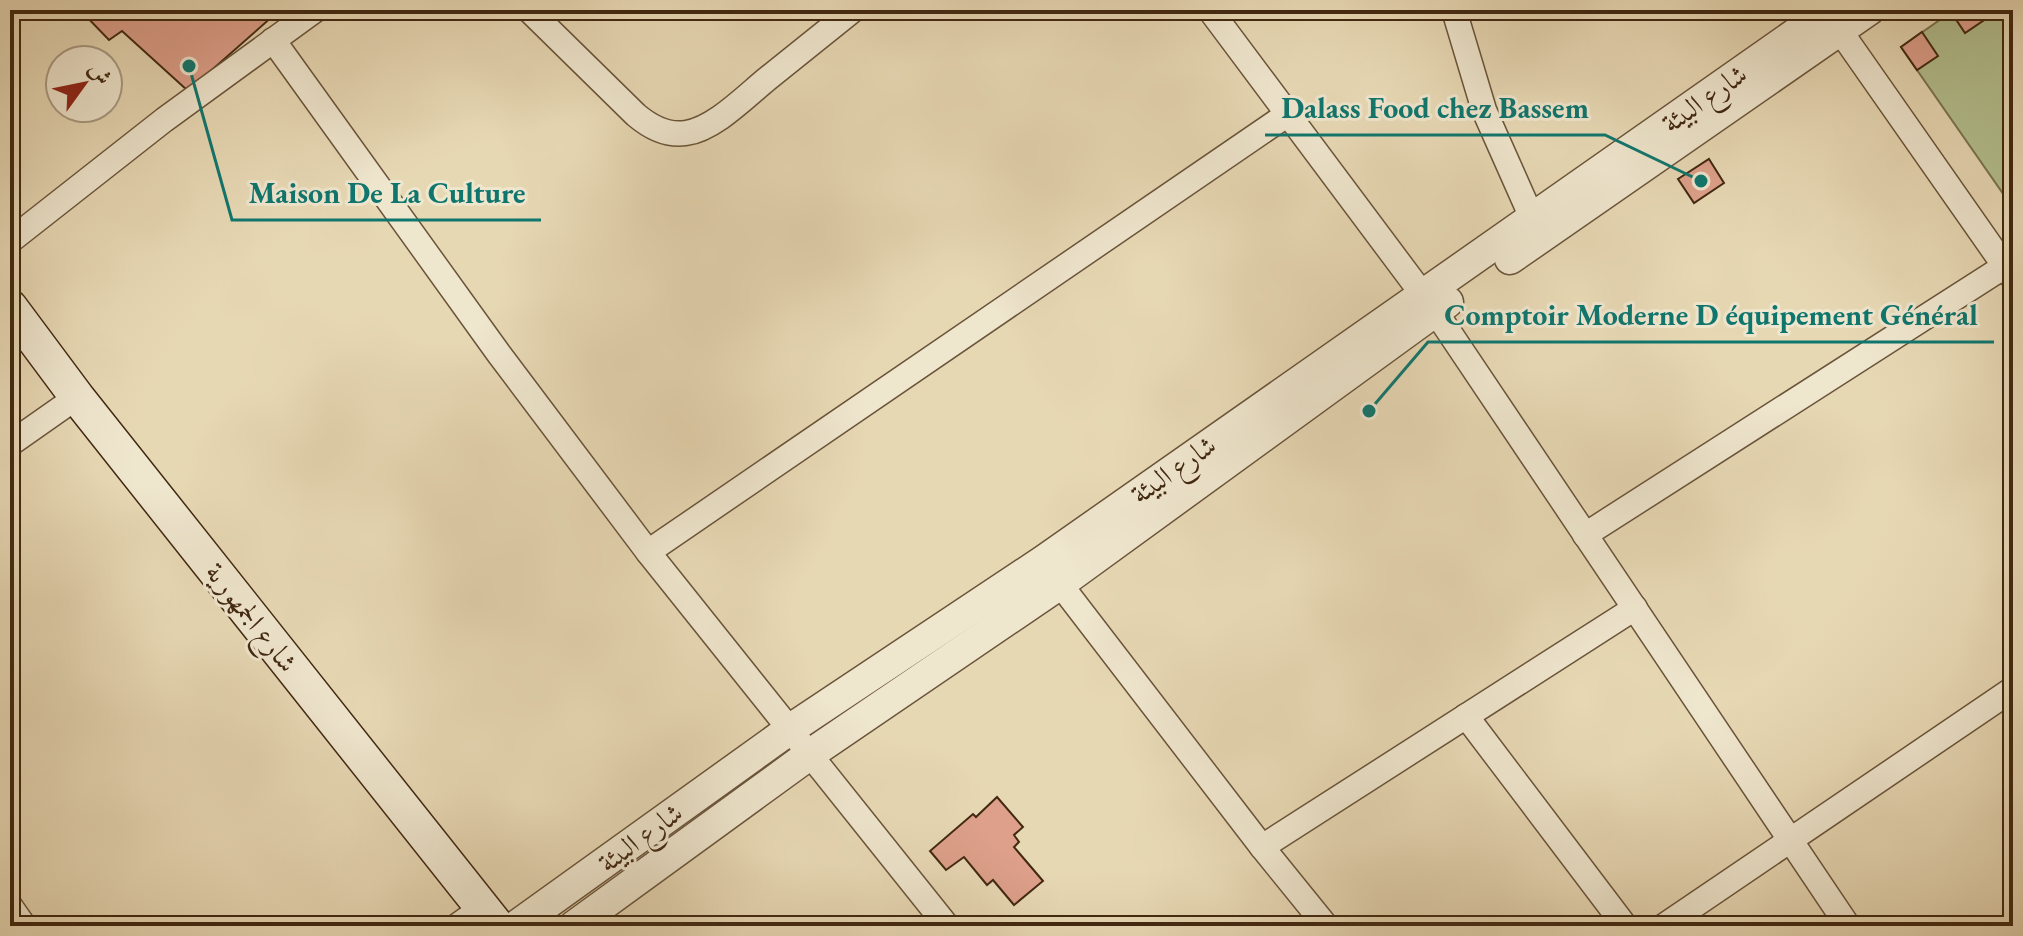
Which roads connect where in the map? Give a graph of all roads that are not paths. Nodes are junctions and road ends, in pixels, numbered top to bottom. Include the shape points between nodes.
1 (315, 10) edge
2 (529, 10) edge
3 (853, 10) edge
4 (1210, 10) edge
5 (1454, 10) edge
6 (1869, 10) edge
7 (1830, 16) edge
8 (273, 40) junction
9 (1288, 114) junction
10 (1539, 226) junction
11 (10, 241) edge
12 (2009, 272) edge
13 (1429, 303) junction
14 (10, 307) edge
15 (77, 397) junction
16 (10, 444) edge
17 (1585, 535) junction
18 (648, 552) junction
19 (1052, 572) junction
20 (1635, 608) junction
21 (2013, 689) edge
22 (1466, 716) junction
23 (789, 730) junction
24 (809, 755) junction
25 (1791, 841) junction
26 (1262, 847) junction
27 (10, 906) edge
28 (479, 920) edge
29 (24, 926) edge
30 (516, 926) edge
31 (574, 926) edge
32 (947, 926) edge
33 (1326, 926) edge
34 (1625, 926) edge
35 (1664, 926) edge
36 (1848, 926) edge

1 - 8 street
2 - 3 street via 646,123 685,133 722,116
4 - 9 street
5 - 10 street via 1484,110
6 - 7 street, شارع البيئة
7 - 10 street, شارع البيئة
7 - 12 street
8 - 11 street
8 - 18 street
9 - 13 street
9 - 18 street
10 - 13 street, شارع البيئة
12 - 17 street
13 - 17 street
13 - 19 street, شارع البيئة
14 - 15 main road, شارع الجمهورية
15 - 16 street
15 - 28 main road, شارع الجمهورية
17 - 20 street
18 - 23 street
19 - 23 street, شارع البيئة
19 - 24 street, شارع البيئة
19 - 26 street
20 - 22 street
20 - 25 street
21 - 25 street
22 - 26 street
22 - 34 street
23 - 24 street
23 - 30 street, شارع البيئة
24 - 31 street, شارع البيئة
24 - 32 street
25 - 35 street
25 - 36 street
26 - 33 street
27 - 29 street

